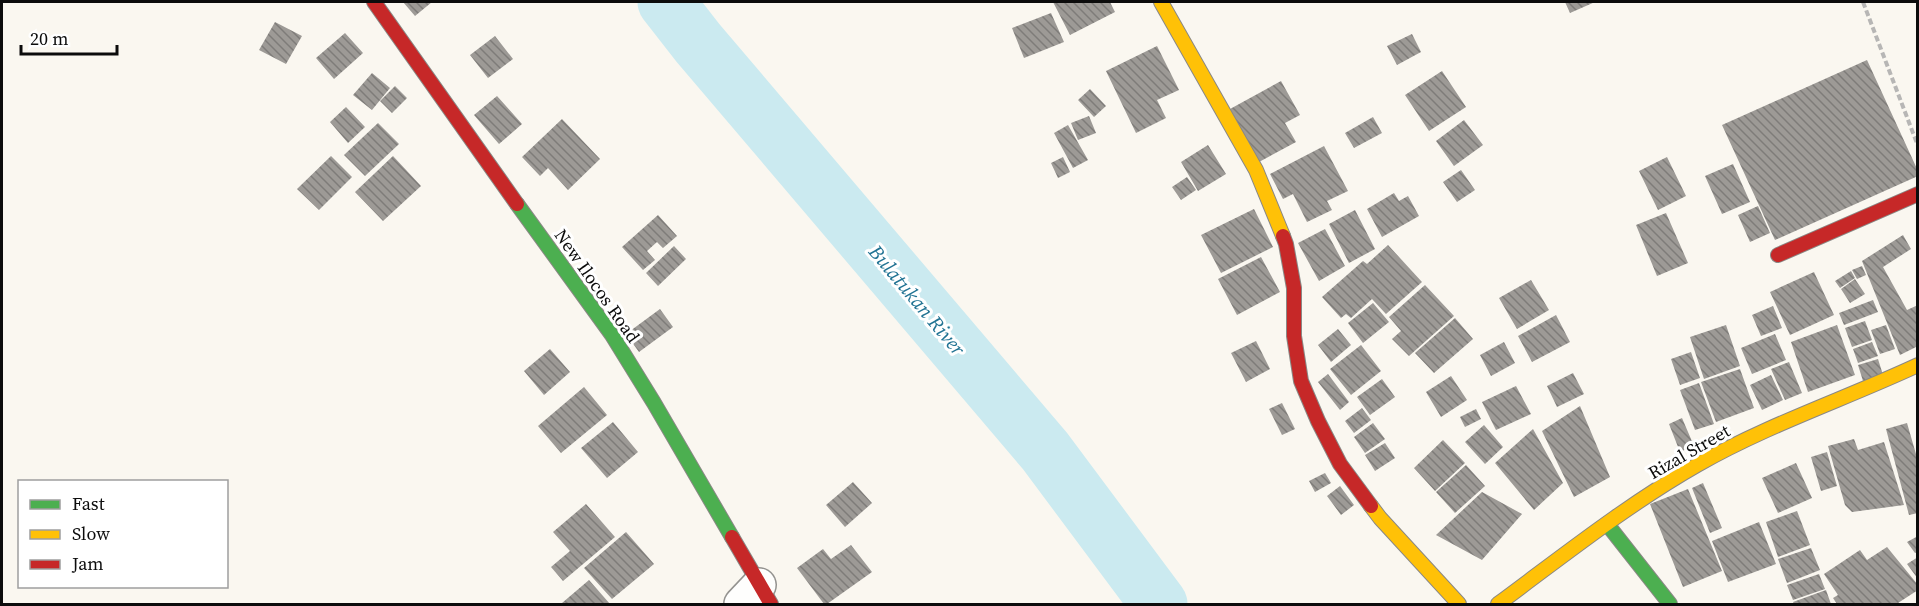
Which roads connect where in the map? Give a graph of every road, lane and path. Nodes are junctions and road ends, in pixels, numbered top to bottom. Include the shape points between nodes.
1 (374, 2) edge
2 (1161, 2) edge
3 (1863, 2) edge
4 (1917, 146) edge
5 (1917, 194) edge
6 (1778, 255) dead end
7 (1917, 365) edge
8 (1607, 524) junction
9 (757, 598) edge
10 (1459, 604) edge
11 (1498, 604) edge
12 (1670, 604) edge

1 - 9 street, New Ilocos Road via 612,335 654,404
2 - 10 street via 1256,170 1286,244 1294,288 1294,336 1301,381 1318,421 1340,464 1380,518
3 - 4 path
5 - 6 street
7 - 8 street, Rizal Street via 1727,448
8 - 11 street, Rizal Street
8 - 12 street

